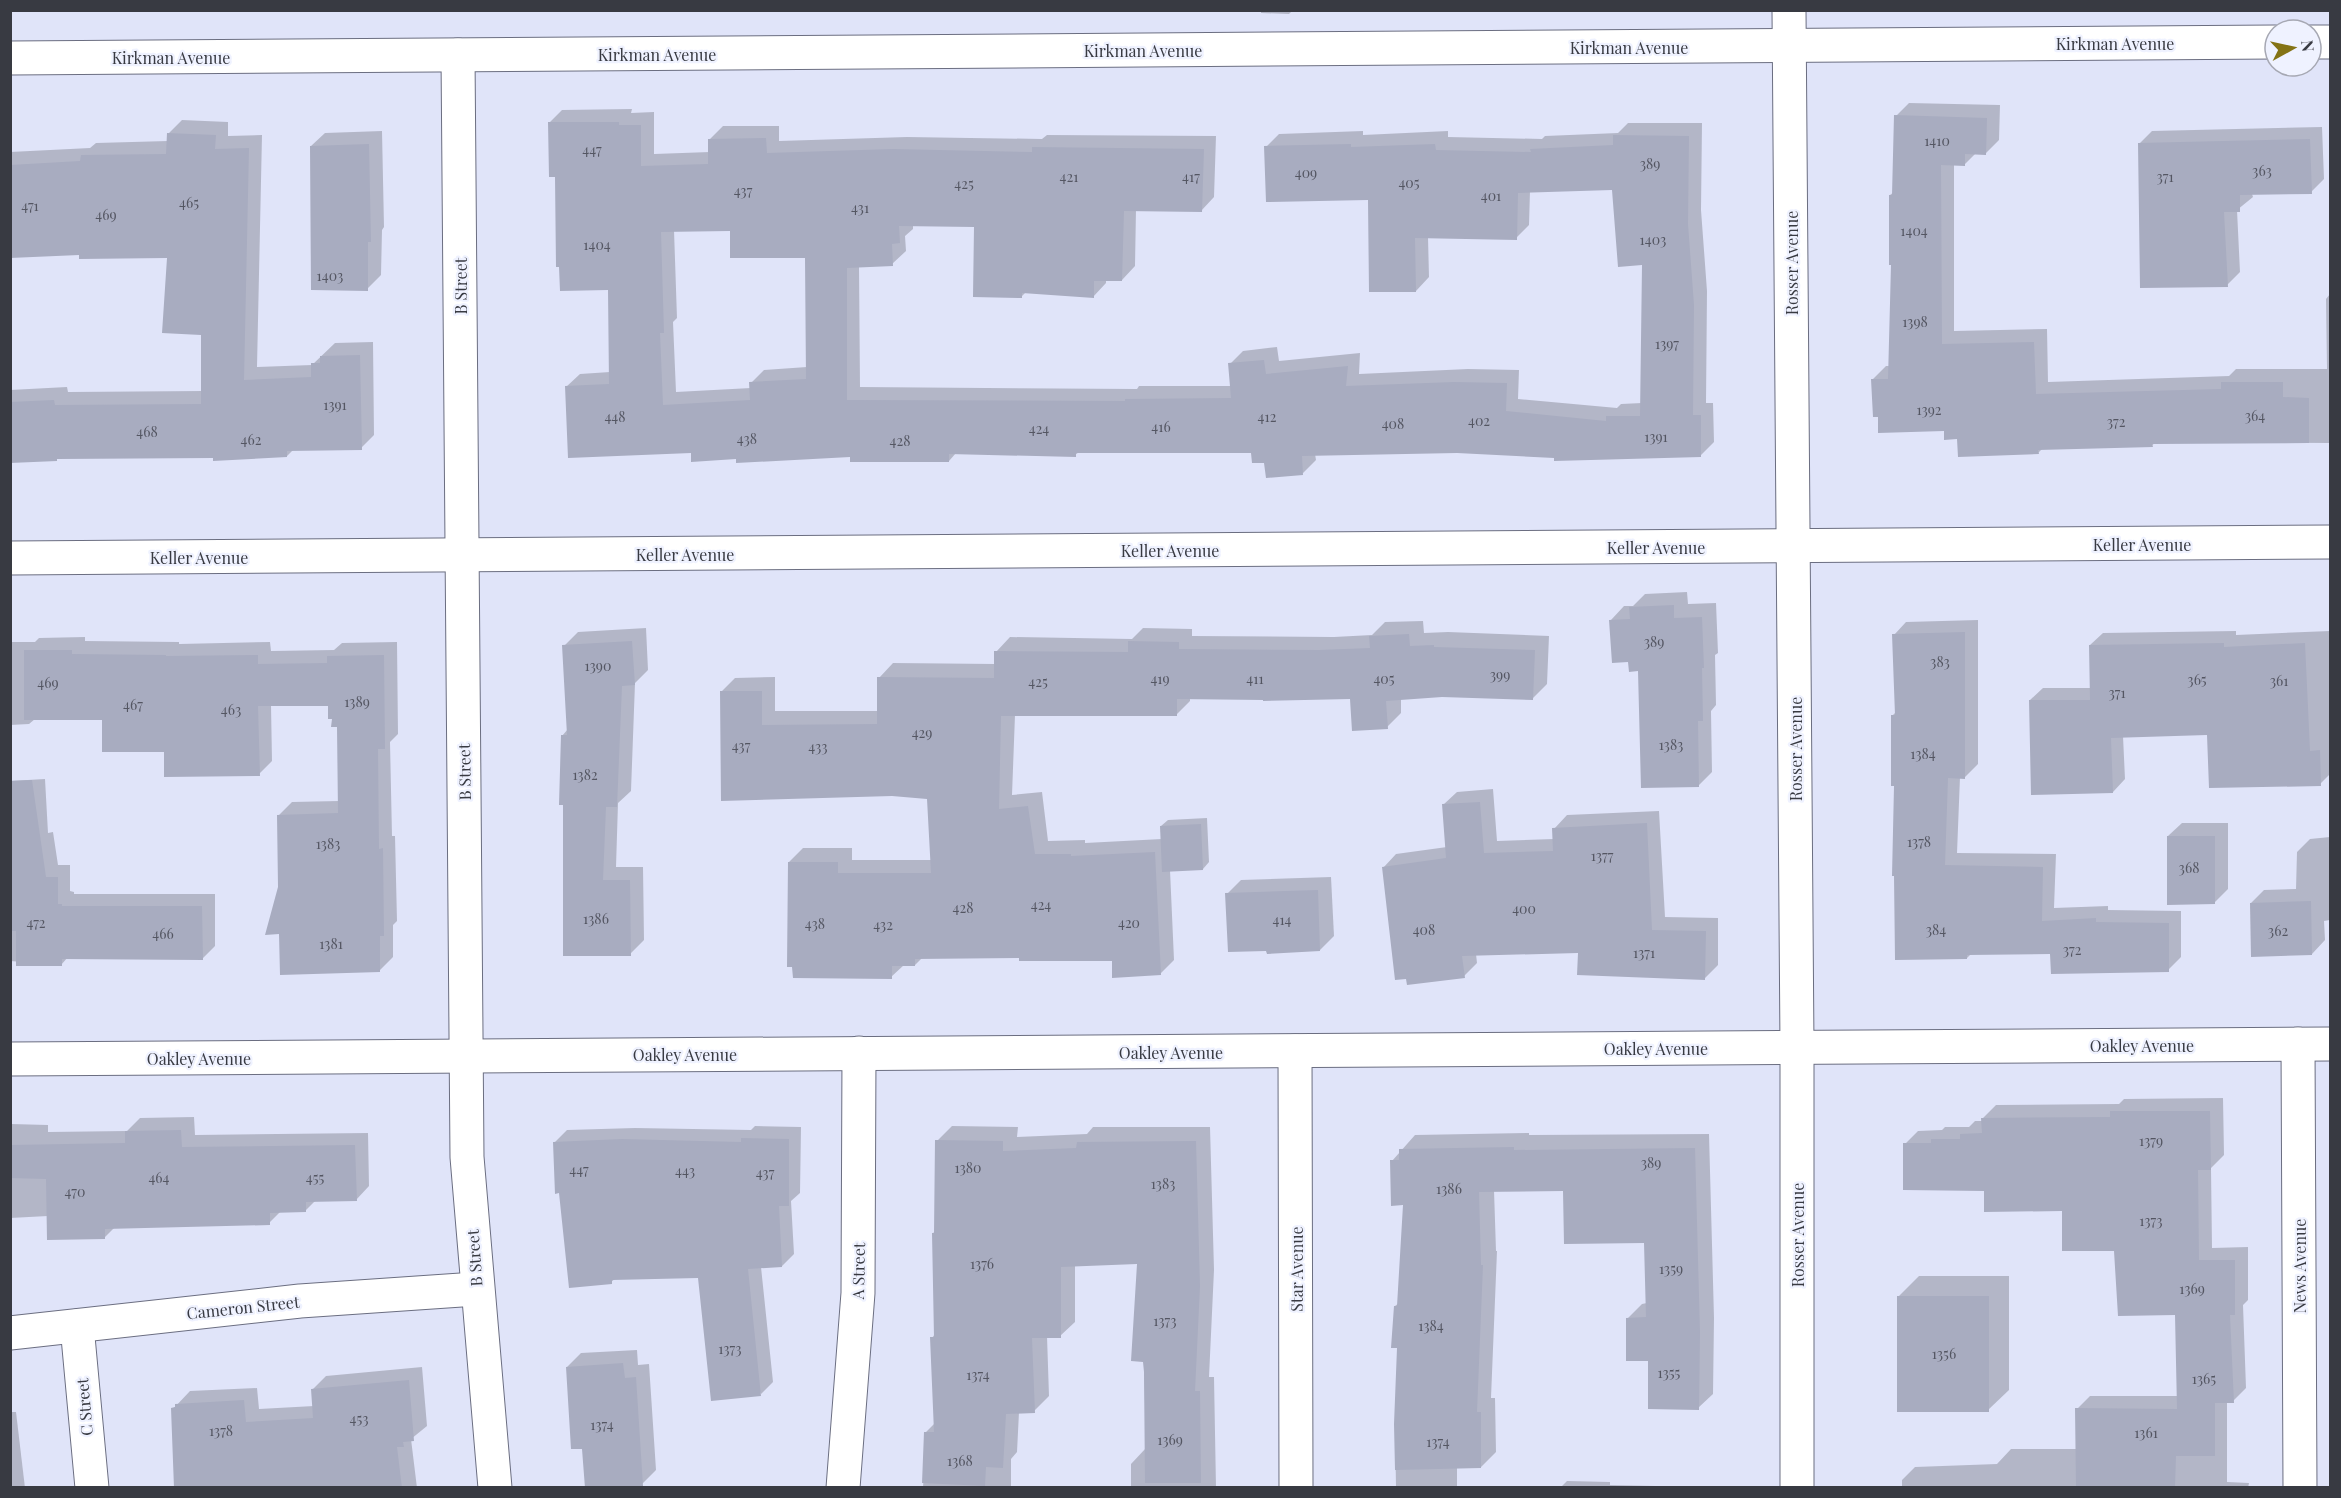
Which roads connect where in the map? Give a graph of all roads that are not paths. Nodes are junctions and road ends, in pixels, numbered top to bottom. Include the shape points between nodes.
1 (1789, 10) edge
2 (2263, 42) edge
3 (1789, 45) junction
4 (458, 55) junction
5 (10, 58) edge
6 (2331, 542) edge
7 (1793, 546) junction
8 (462, 555) junction
9 (10, 558) edge
10 (2298, 1044) junction
11 (2331, 1044) edge
12 (1797, 1047) junction
13 (1295, 1051) junction
14 (859, 1053) junction
15 (467, 1056) junction
16 (10, 1059) edge
17 (476, 1289) junction
18 (77, 1326) junction
19 (10, 1333) edge
20 (92, 1488) edge
21 (495, 1488) edge
22 (843, 1488) edge
23 (1296, 1488) edge
24 (1797, 1488) edge
25 (2300, 1488) edge

1 - 3 street, Rosser Avenue
2 - 3 street, Kirkman Avenue
3 - 4 street, Kirkman Avenue
3 - 7 street, Rosser Avenue
4 - 5 street, Kirkman Avenue
4 - 8 street, B Street
6 - 7 street, Keller Avenue
7 - 8 street, Keller Avenue
7 - 12 street, Rosser Avenue
8 - 9 street, Keller Avenue
8 - 15 street, B Street
10 - 11 street, Oakley Avenue
10 - 12 street, Oakley Avenue
10 - 25 street, News Avenue
12 - 13 street, Oakley Avenue
12 - 24 street, Rosser Avenue
13 - 14 street, Oakley Avenue
13 - 23 street, Star Avenue
14 - 15 street, Oakley Avenue
14 - 22 street, A Street via 858,1293
15 - 16 street, Oakley Avenue
15 - 17 street, B Street via 467,1157
17 - 18 street, Cameron Street via 300,1301
17 - 21 street, B Street
18 - 19 street, Cameron Street
18 - 20 street, C Street

